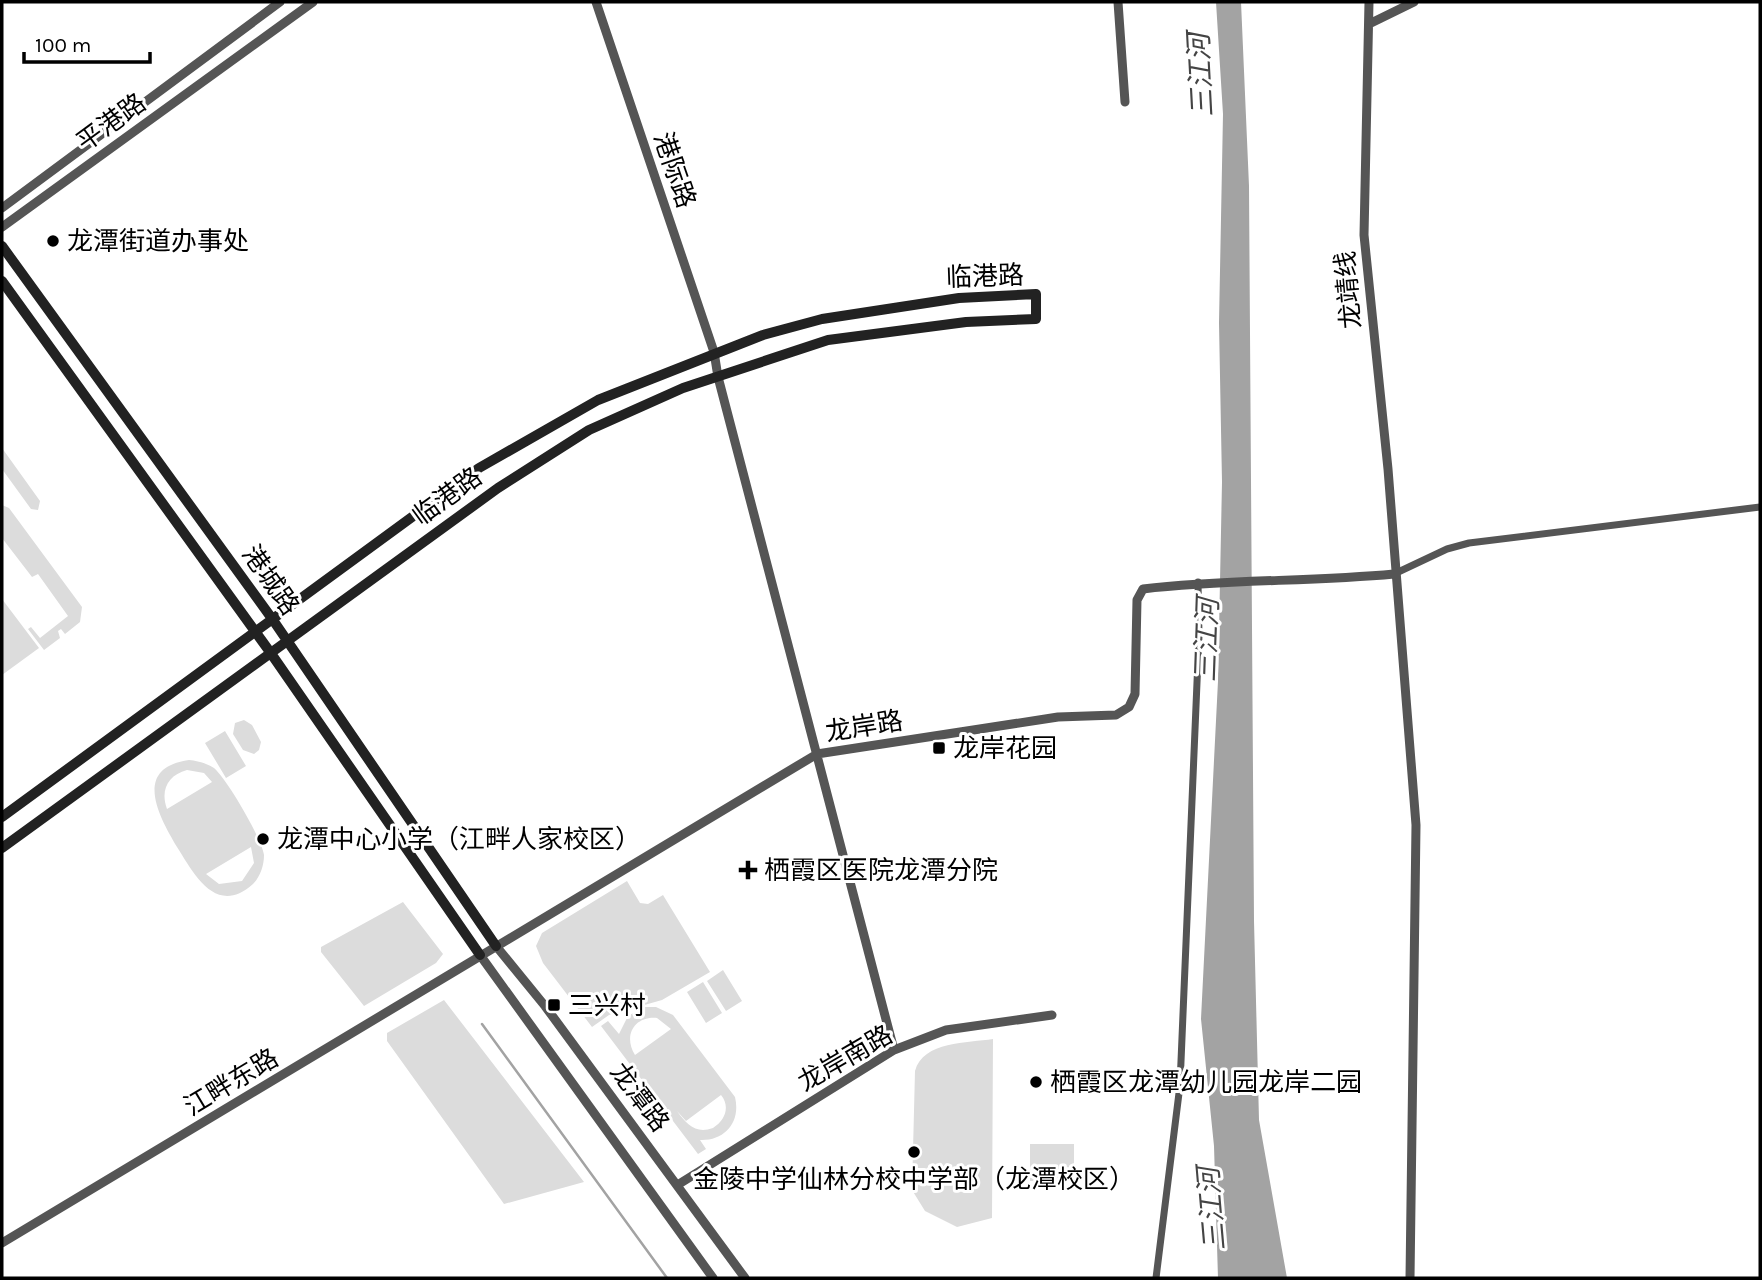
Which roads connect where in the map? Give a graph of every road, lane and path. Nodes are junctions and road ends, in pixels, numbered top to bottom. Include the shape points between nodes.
1 (280, 2) edge
2 (313, 2) edge
3 (596, 2) edge
4 (1118, 2) edge
5 (1369, 2) edge
6 (1413, 2) edge
7 (1369, 24) junction
8 (1125, 102) dead end
9 (2, 208) edge
10 (2, 227) edge
11 (2, 246) edge
12 (2, 281) edge
13 (714, 352) junction
14 (718, 377) junction
15 (1760, 507) edge
16 (1394, 574) junction
17 (1198, 582) junction
18 (272, 620) junction
19 (255, 633) junction
20 (286, 640) junction
21 (270, 652) junction
22 (817, 754) junction
23 (2, 817) edge
24 (2, 848) edge
25 (496, 946) junction
26 (480, 955) junction
27 (1052, 1015) dead end
28 (894, 1050) junction
29 (679, 1184) junction
30 (2, 1243) edge
31 (713, 1278) edge
32 (745, 1278) edge
33 (1156, 1278) edge
34 (1410, 1278) edge

1 - 9 street, 平港路
2 - 10 street, 平港路
3 - 13 street, 港际路
4 - 8 street
5 - 7 street, 龙靖线
6 - 7 street
7 - 16 street, 龙靖线 via 1364,235
11 - 18 main road, 港城路
12 - 19 main road, 港城路
13 - 14 street, 港际路
13 - 14 main road, 临港路 via 822,319 959,298 1036,294 1037,318 940,324 828,340
13 - 18 main road, 临港路 via 598,400 480,468
14 - 20 main road, 临港路 via 589,430 498,488
14 - 22 street, 港际路
15 - 16 street via 1469,543
16 - 17 street
16 - 34 street, 龙靖线 via 1416,825
17 - 22 street, 龙岸路 via 1143,589 1137,600 1135,694 1129,707 1116,715 1058,717
17 - 33 street via 1180,1085
18 - 19 main road, 临港路
18 - 20 main road, 港城路
19 - 21 main road, 港城路
19 - 23 main road, 临港路
20 - 21 main road, 临港路
20 - 25 main road, 港城路
21 - 24 main road, 临港路
21 - 26 main road, 港城路
22 - 25 street, 龙岸路
22 - 28 street, 港际路
25 - 26 street, 龙岸路
25 - 29 street, 龙潭路
26 - 30 street, 江畔东路
26 - 31 street, 龙潭路
27 - 28 street, 龙岸南路 via 946,1030
28 - 29 street, 龙岸南路
29 - 32 street, 龙潭路

